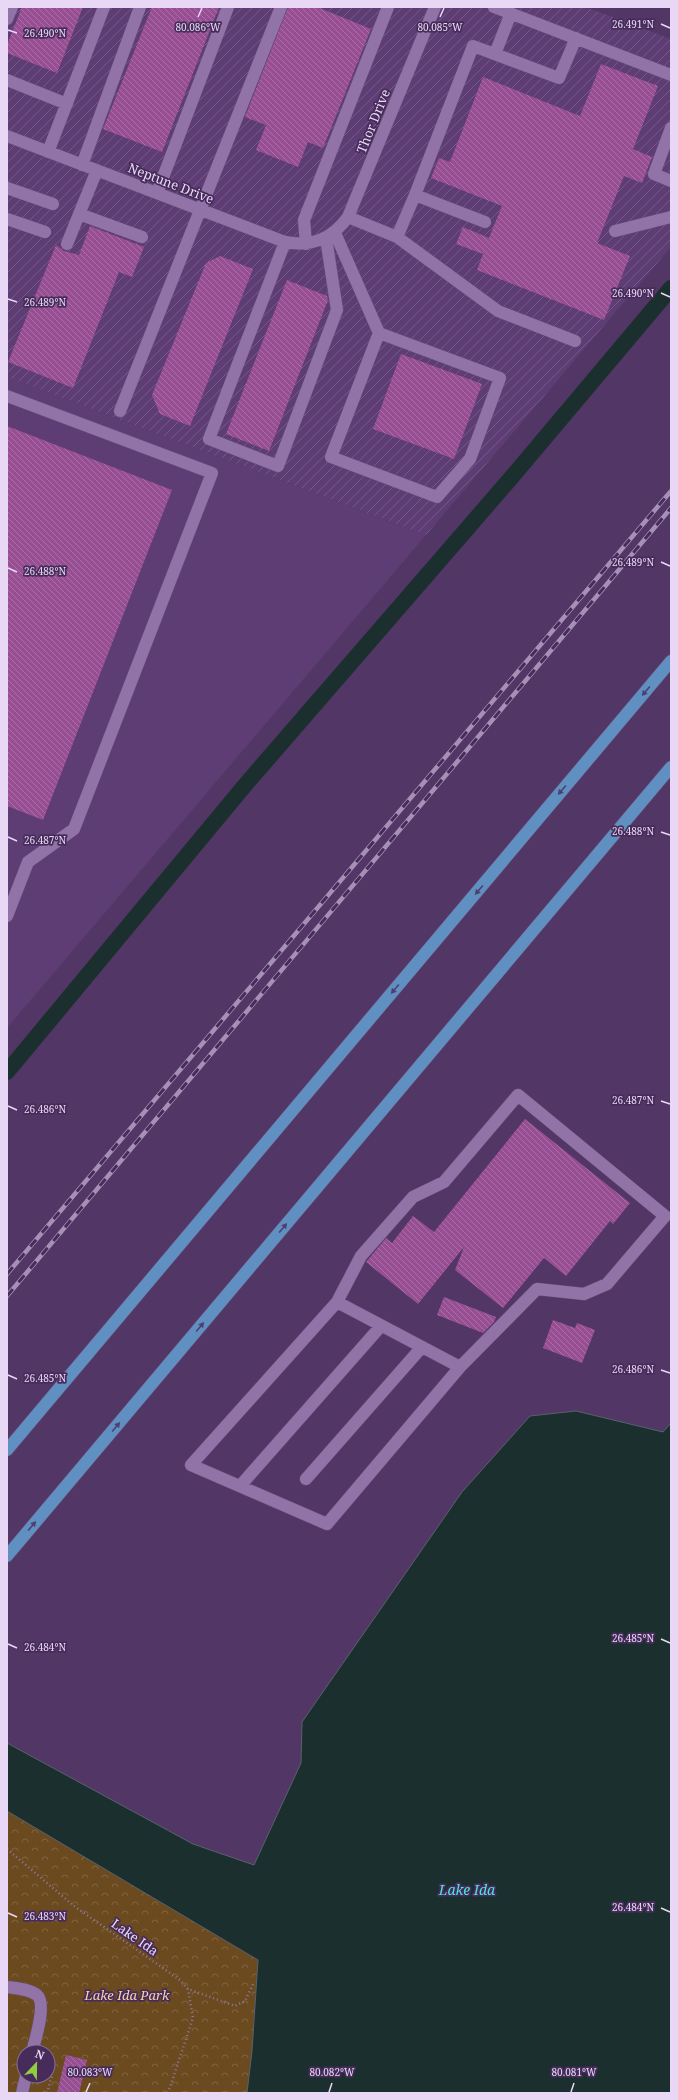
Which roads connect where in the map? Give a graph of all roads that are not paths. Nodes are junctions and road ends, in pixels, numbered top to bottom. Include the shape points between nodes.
1 (12, 7) edge
2 (104, 7) edge
3 (140, 7) edge
4 (228, 7) edge
5 (281, 7) edge
6 (388, 7) edge
7 (435, 7) edge
8 (494, 7) edge
9 (511, 13) junction
10 (7, 19) edge
11 (576, 38) junction
12 (495, 54) junction
13 (671, 75) edge
14 (7, 80) edge
15 (67, 104) junction
16 (671, 128) edge
17 (7, 136) edge
18 (48, 152) junction
19 (82, 165) junction
20 (97, 170) junction
21 (671, 181) edge
22 (7, 188) edge
23 (157, 193) junction
24 (415, 195) junction
25 (53, 204) dead end
26 (200, 209) junction
27 (79, 214) junction
28 (671, 217) edge
29 (348, 218) junction
30 (7, 219) edge
31 (485, 222) dead end
32 (615, 231) dead end
33 (45, 232) dead end
34 (330, 236) junction
35 (142, 237) dead end
36 (397, 237) junction
37 (285, 242) junction
38 (67, 244) dead end
39 (306, 244) junction
40 (379, 332) junction
41 (575, 341) dead end
42 (7, 396) edge
43 (120, 411) dead end
44 (671, 661) edge
45 (671, 767) edge
46 (7, 916) edge
47 (668, 1216) edge
48 (337, 1302) junction
49 (382, 1326) junction
50 (422, 1347) junction
51 (460, 1367) junction
52 (7, 1450) edge
53 (306, 1479) dead end
54 (240, 1486) junction
55 (7, 1556) edge
56 (7, 1986) edge
57 (34, 2044) edge

1 - 10 street
2 - 15 street
3 - 19 street
4 - 23 street
5 - 26 street
6 - 39 street via 304,220
7 - 29 street, Thor Drive
8 - 9 street
9 - 11 street
9 - 12 street
11 - 12 street via 559,78
11 - 13 street
12 - 24 street via 473,46
14 - 15 street
15 - 18 street
16 - 21 street via 654,174
17 - 18 street, Neptune Drive
18 - 19 street, Neptune Drive
19 - 20 street, Neptune Drive
20 - 23 street, Neptune Drive
20 - 27 street
22 - 25 street
23 - 26 street, Neptune Drive
24 - 31 street
24 - 36 street
26 - 37 street, Neptune Drive
26 - 43 street
27 - 35 street
27 - 38 street
28 - 32 street
29 - 34 street, Thor Drive
29 - 36 street
30 - 33 street
34 - 37 street via 337,310 278,466 209,439
34 - 39 street, Neptune Drive
34 - 40 street
36 - 41 street via 498,311
37 - 39 street, Neptune Drive
40 - 40 street via 500,378 470,459 438,497 331,457
42 - 46 street via 212,473 74,829 28,862
44 -> 52 highway
55 -> 45 highway
47 - 48 street via 518,1095 444,1182 413,1197 361,1256
47 - 51 street via 607,1284 584,1294 537,1289
48 - 49 street
48 - 54 street via 191,1465
49 - 50 street
49 - 54 street
50 - 51 street
50 - 53 street
51 - 54 street via 327,1524
56 - 57 street via 32,1992 41,2002

